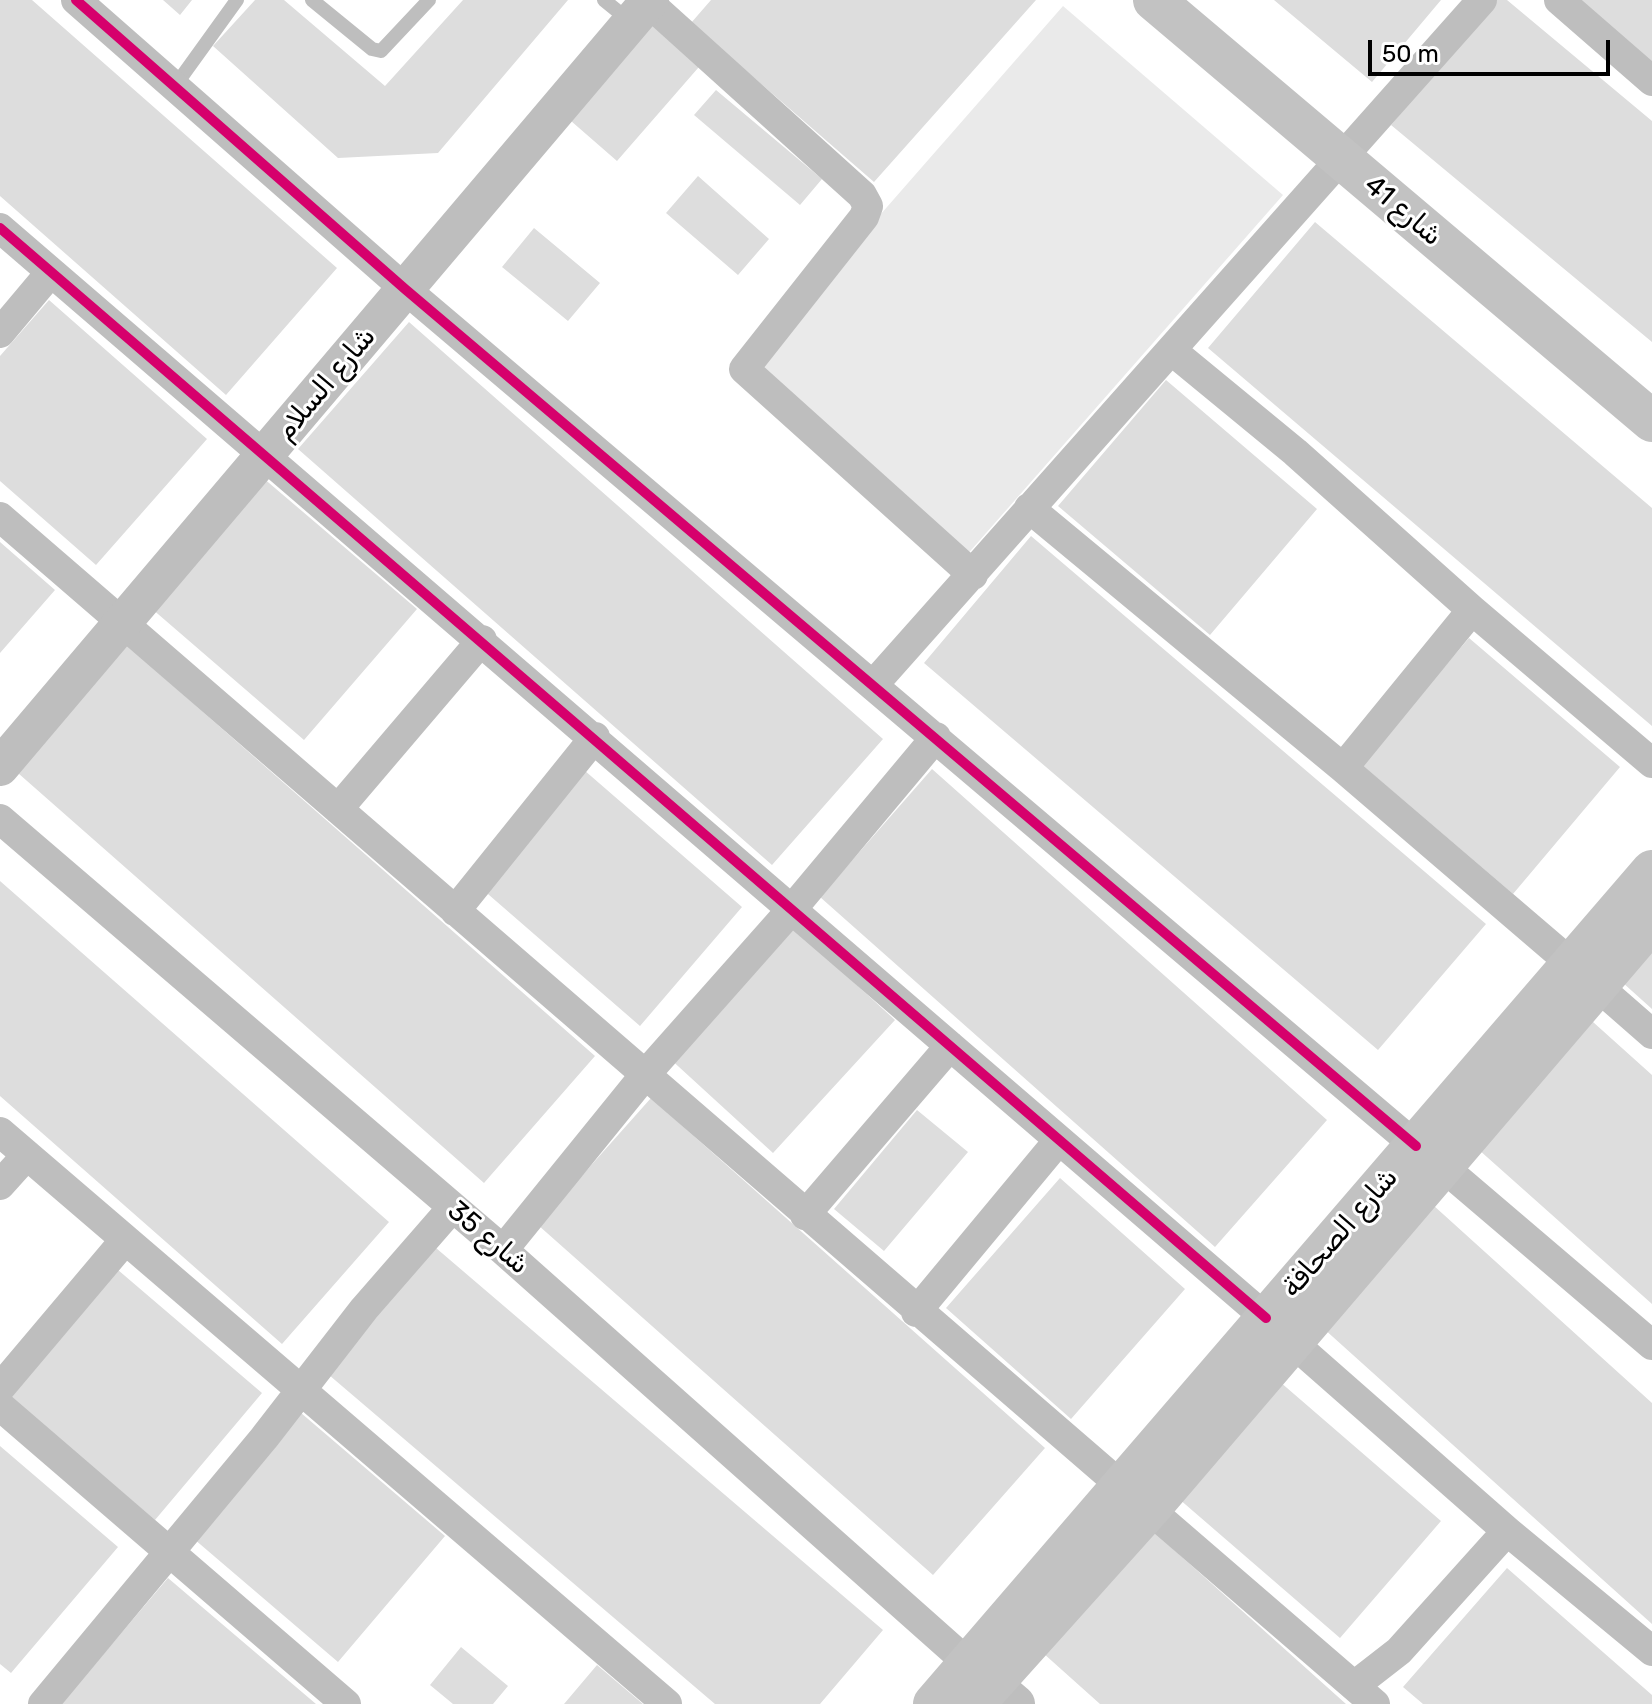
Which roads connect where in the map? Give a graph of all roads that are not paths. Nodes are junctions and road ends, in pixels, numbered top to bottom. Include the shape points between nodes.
1 (76, 0) edge
2 (237, 0) edge
3 (312, 0) edge
4 (429, 0) edge
5 (1154, 0) edge
6 (1482, 0) edge
7 (1559, 0) edge
8 (634, 6) edge
9 (1652, 81) edge
10 (175, 86) junction
11 (1341, 159) junction
12 (0, 228) edge
13 (51, 272) junction
14 (405, 289) junction
15 (0, 333) edge
16 (1171, 350) junction
17 (1652, 421) edge
18 (265, 458) junction
19 (1029, 508) junction
20 (0, 517) edge
21 (973, 575) junction
22 (1472, 610) junction
23 (122, 622) junction
24 (482, 640) junction
25 (874, 684) junction
26 (595, 737) junction
27 (936, 737) junction
28 (1652, 763) edge
29 (0, 767) edge
30 (1343, 768) junction
31 (338, 809) junction
32 (0, 819) edge
33 (1652, 871) edge
34 (793, 908) junction
35 (455, 911) junction
36 (1652, 921) edge
37 (1584, 975) junction
38 (1652, 1034) edge
39 (950, 1046) junction
40 (644, 1076) junction
41 (0, 1132) edge
42 (1059, 1140) junction
43 (27, 1155) junction
44 (1429, 1156) junction
45 (0, 1185) edge
46 (452, 1208) junction
47 (805, 1215) junction
48 (125, 1240) junction
49 (503, 1250) junction
50 (916, 1312) junction
51 (1279, 1330) junction
52 (1652, 1345) edge
53 (0, 1388) edge
54 (301, 1390) junction
55 (0, 1406) edge
56 (1136, 1498) junction
57 (1507, 1531) junction
58 (167, 1551) junction
59 (1652, 1651) edge
60 (988, 1689) edge
61 (1365, 1695) edge
62 (43, 1704) edge
63 (346, 1704) edge
64 (667, 1704) edge
65 (934, 1704) edge

1 - 10 street
2 - 10 lane
3 - 4 lane via 381,51
5 - 11 main road, شارع 41
6 - 11 street
7 - 9 street
8 - 14 street, شارع السلام
8 - 21 street via 862,195 868,206 864,217 744,369
10 - 14 street
11 - 16 street
11 - 17 main road, شارع 41
12 - 13 street
13 - 15 street
13 - 18 street
14 - 18 street, شارع السلام
14 - 25 street
16 - 19 street
16 - 22 street
18 - 23 street, شارع السلام
18 - 24 street
19 - 21 street
19 - 30 street
20 - 23 street
21 - 25 street
22 - 28 street
22 - 30 street
23 - 29 street, شارع السلام
23 - 31 street
24 - 26 street
24 - 31 street
25 - 27 street
26 - 34 street
26 - 35 street
27 - 34 street
27 - 44 street
30 - 37 street
31 - 35 street
32 - 46 street, شارع 35
33 - 37 main road, شارع الصحافة
34 - 39 street
34 - 40 street
35 - 40 street
36 - 37 main road, شارع الصحافة
37 - 38 street
37 - 44 main road, شارع الصحافة
39 - 42 street
39 - 47 street
40 - 47 street
40 - 49 street
41 - 43 street
42 - 50 street
42 - 51 street
43 - 45 street
43 - 48 street
44 - 51 main road, شارع الصحافة
44 - 52 street
46 - 49 street, شارع 35
46 - 54 street
47 - 50 street
48 - 53 street
48 - 54 street
49 - 60 street, شارع 35
50 - 56 street
51 - 56 main road, شارع الصحافة
51 - 57 street
54 - 58 street
54 - 64 street
55 - 58 street
56 - 60 main road, شارع الصحافة
56 - 61 street
57 - 59 street
57 - 61 street
58 - 62 street
58 - 63 street
60 - 65 main road, شارع الصحافة

